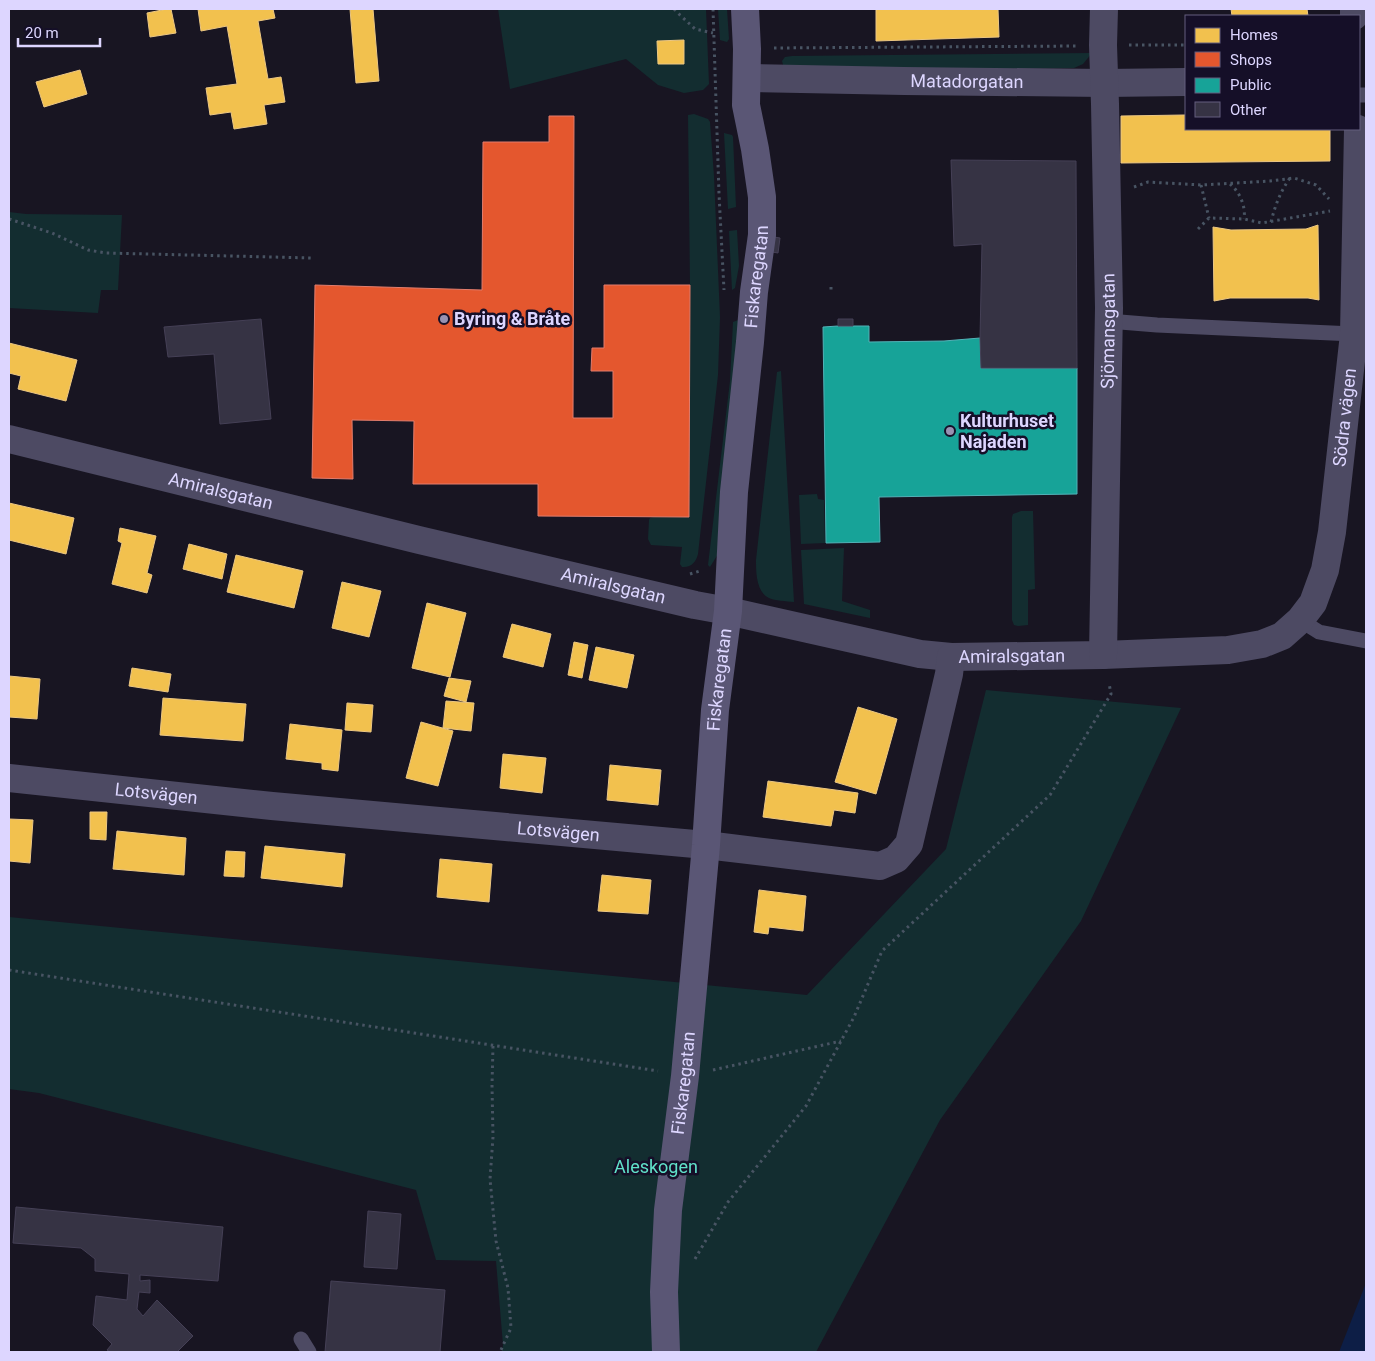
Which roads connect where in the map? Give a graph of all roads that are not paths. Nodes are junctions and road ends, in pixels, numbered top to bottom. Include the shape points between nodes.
1 (745, 9) edge
2 (1104, 9) edge
3 (747, 78) junction
4 (1185, 82) edge
5 (1105, 83) junction
6 (1358, 130) edge
7 (1360, 303) edge
8 (1108, 321) junction
9 (1354, 334) junction
10 (9, 439) edge
11 (728, 611) junction
12 (1300, 620) junction
13 (1366, 641) edge
14 (1228, 650) joint
15 (1103, 655) junction
16 (952, 657) junction
17 (9, 778) edge
18 (706, 845) junction
19 (666, 1352) edge

1 - 3 street, Fiskaregatan
2 - 5 street, Sjömansgatan
3 - 5 street, Matadorgatan
3 - 11 street, Fiskaregatan via 746,105 762,197 762,235 734,492
4 - 5 street, Matadorgatan
5 - 8 street, Sjömansgatan
6 - 7 street, Södra vägen
7 - 9 street, Södra vägen
8 - 9 lane
8 - 15 street, Sjömansgatan
9 - 12 street, Södra vägen via 1325,570 1313,603
10 - 11 street, Amiralsgatan via 419,540
11 - 16 street, Amiralsgatan via 920,654
11 - 18 street, Fiskaregatan via 715,710
12 - 13 lane via 1319,632
12 - 14 street, Södra vägen via 1282,636 1262,644
14 - 15 street, Amiralsgatan
15 - 16 street, Amiralsgatan
16 - 18 street, Lotsvägen via 909,844 896,858 880,866
17 - 18 street, Lotsvägen via 282,807
18 - 19 street, Fiskaregatan via 685,1076 668,1210 664,1292

